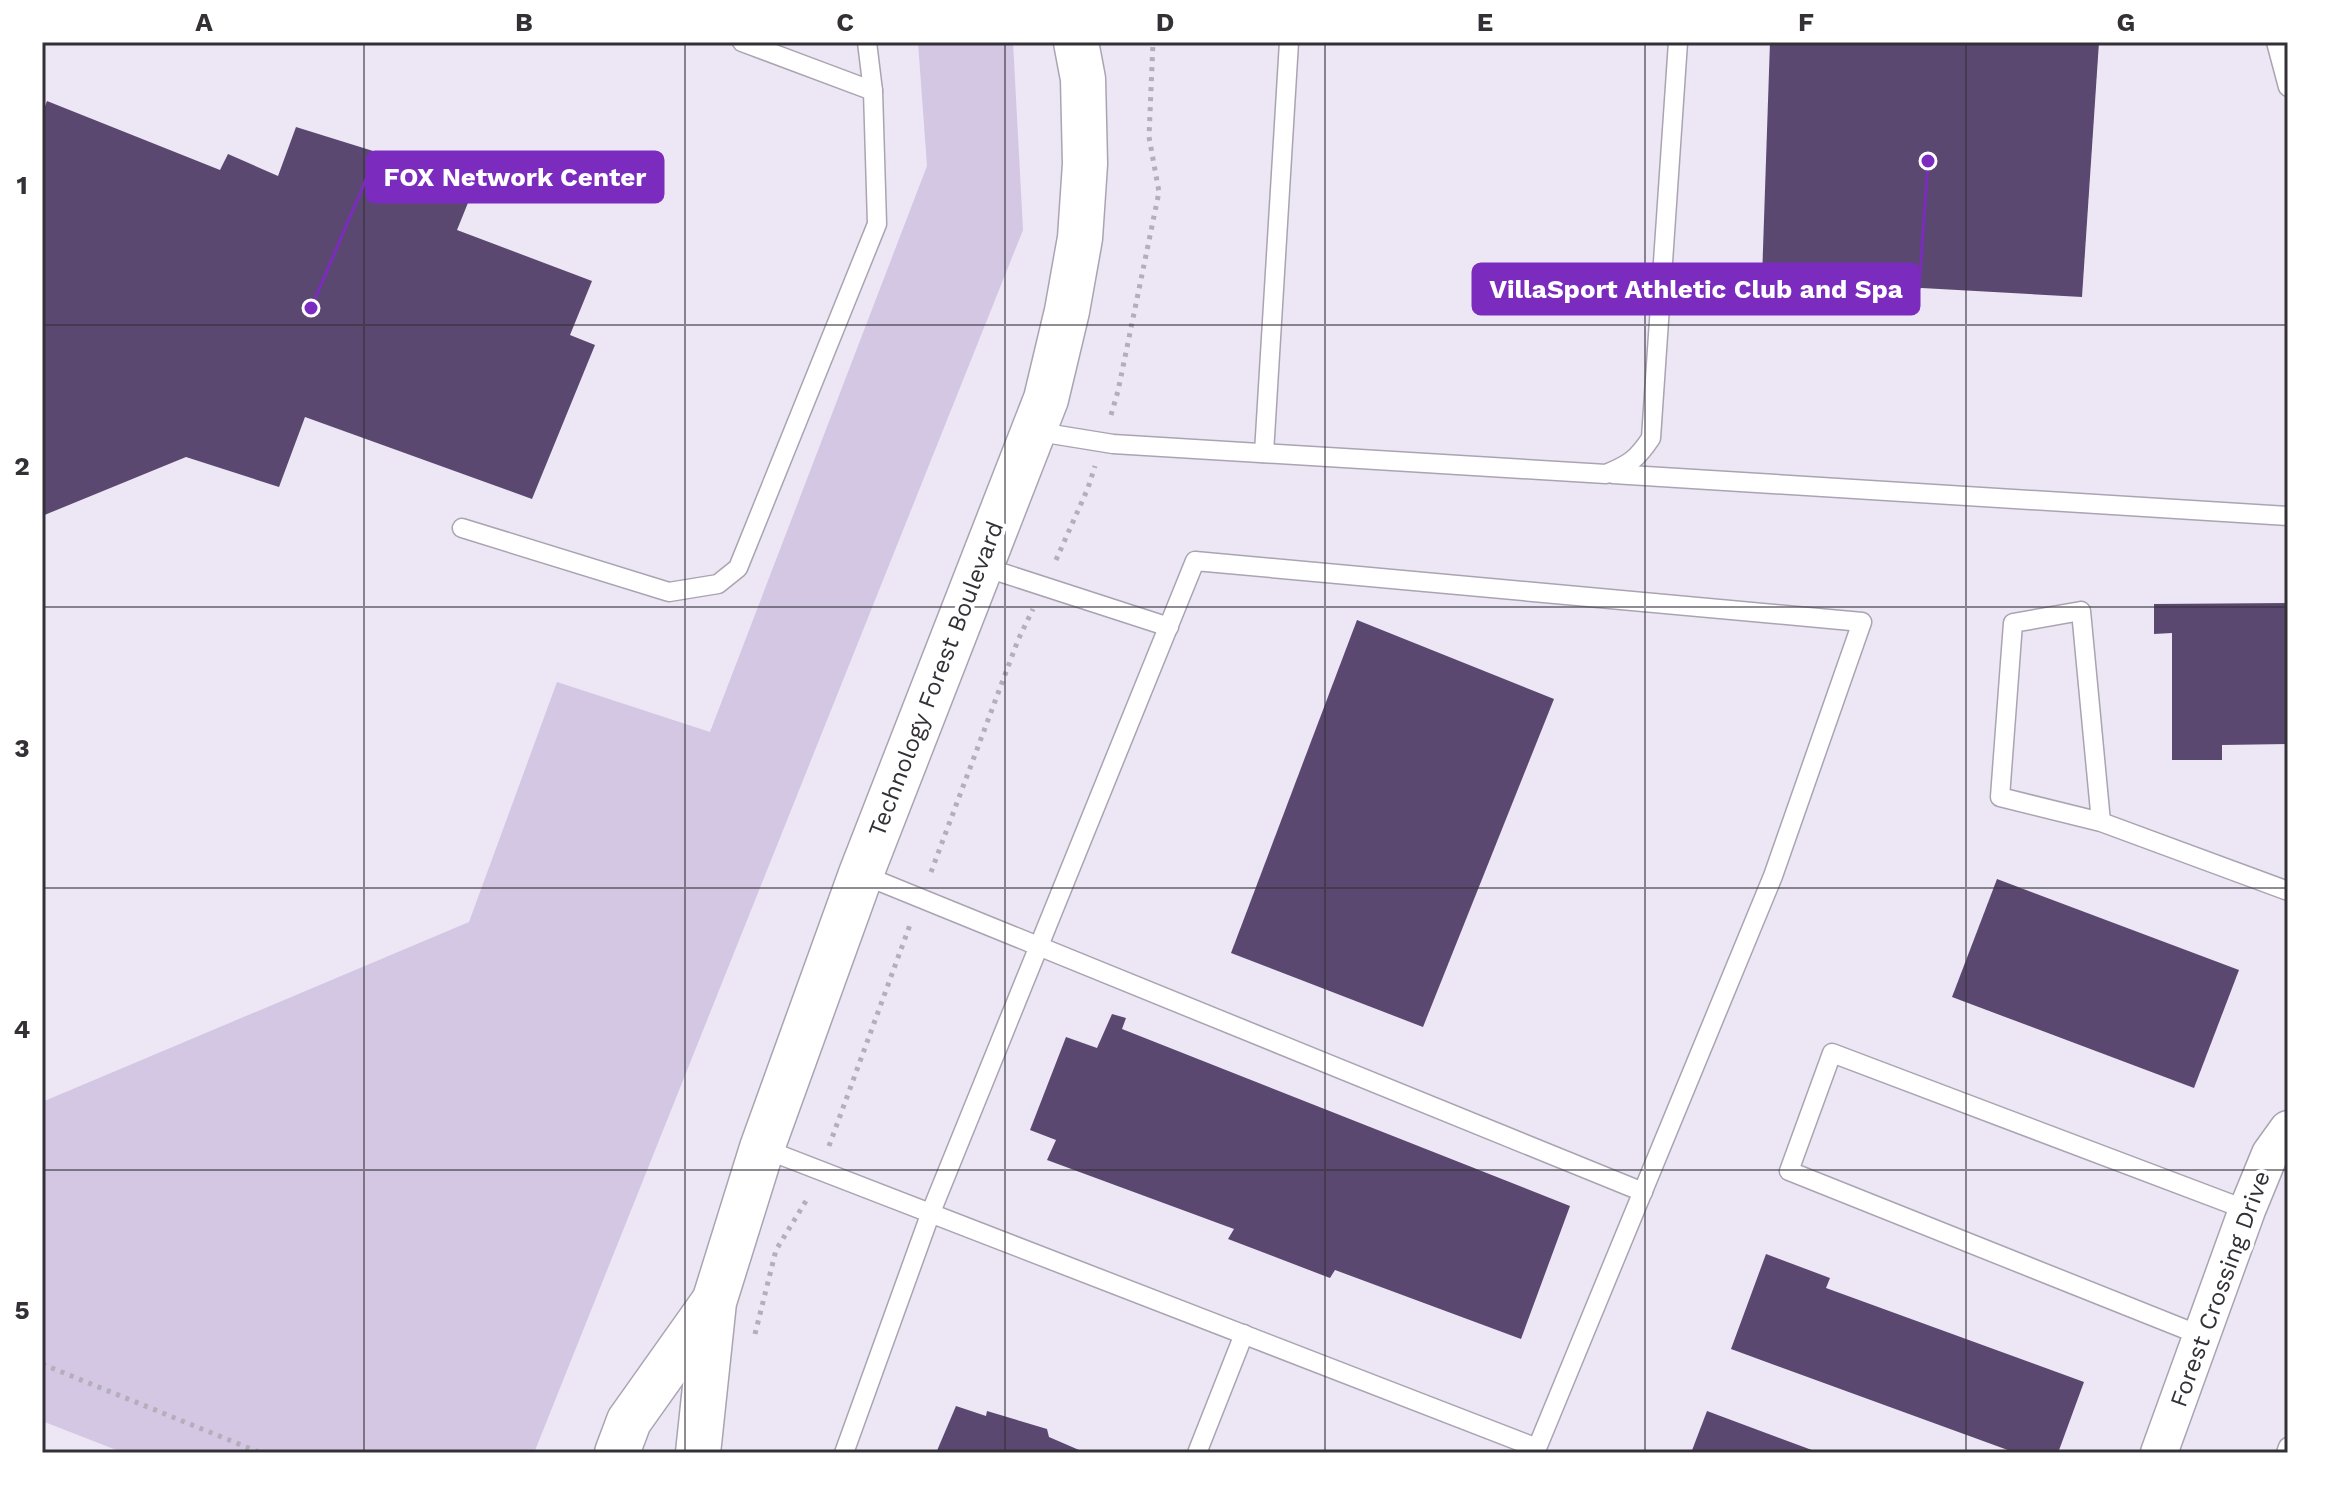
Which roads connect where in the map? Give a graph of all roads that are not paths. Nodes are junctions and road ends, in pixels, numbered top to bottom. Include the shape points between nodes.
1 (742, 42) edge
2 (867, 42) edge
3 (1076, 42) edge
4 (1289, 42) edge
5 (1678, 42) edge
6 (2276, 42) edge
7 (2288, 87) edge
8 (873, 91) junction
9 (1033, 431) junction
10 (1264, 453) junction
11 (1606, 474) junction
12 (2288, 516) edge
13 (462, 528) dead end
14 (980, 566) junction
15 (1169, 627) junction
16 (2101, 822) junction
17 (861, 874) junction
18 (2288, 891) edge
19 (1039, 944) junction
20 (2288, 1129) edge
21 (762, 1148) junction
22 (1643, 1192) junction
23 (2247, 1210) junction
24 (931, 1212) junction
25 (714, 1302) junction
26 (1244, 1334) junction
27 (2202, 1336) junction
28 (617, 1453) edge
29 (698, 1453) edge
30 (844, 1453) edge
31 (1197, 1453) edge
32 (2159, 1453) edge

1 - 8 lane
2 - 8 lane
3 - 9 street, Technology Forest Boulevard via 1085,164 1080,238 1050,385
4 - 10 lane
5 - 11 lane via 1651,438 1628,465
6 - 7 lane
8 - 13 lane via 877,224 738,568 718,584 669,592
9 - 10 lane via 1103,442
9 - 14 street, Technology Forest Boulevard
10 - 11 lane
11 - 12 lane
14 - 15 lane
14 - 17 street, Technology Forest Boulevard
15 - 19 lane
15 - 22 lane via 1195,561 1862,622 1773,876
16 - 16 lane via 2000,797 2013,623 2081,611
16 - 18 lane
17 - 19 lane
17 - 21 street, Technology Forest Boulevard
19 - 22 lane
19 - 24 lane
20 - 23 street, Forest Crossing Drive via 2270,1154
21 - 24 lane
21 - 25 street, Technology Forest Boulevard
22 - 26 lane via 1537,1448
23 - 27 street, Forest Crossing Drive
23 - 27 lane via 1832,1053 1789,1171
24 - 26 lane
24 - 30 lane
25 - 28 street, Technology Forest Boulevard via 629,1421
25 - 29 street, Technology Forest Boulevard
26 - 31 lane
27 - 32 street, Forest Crossing Drive

